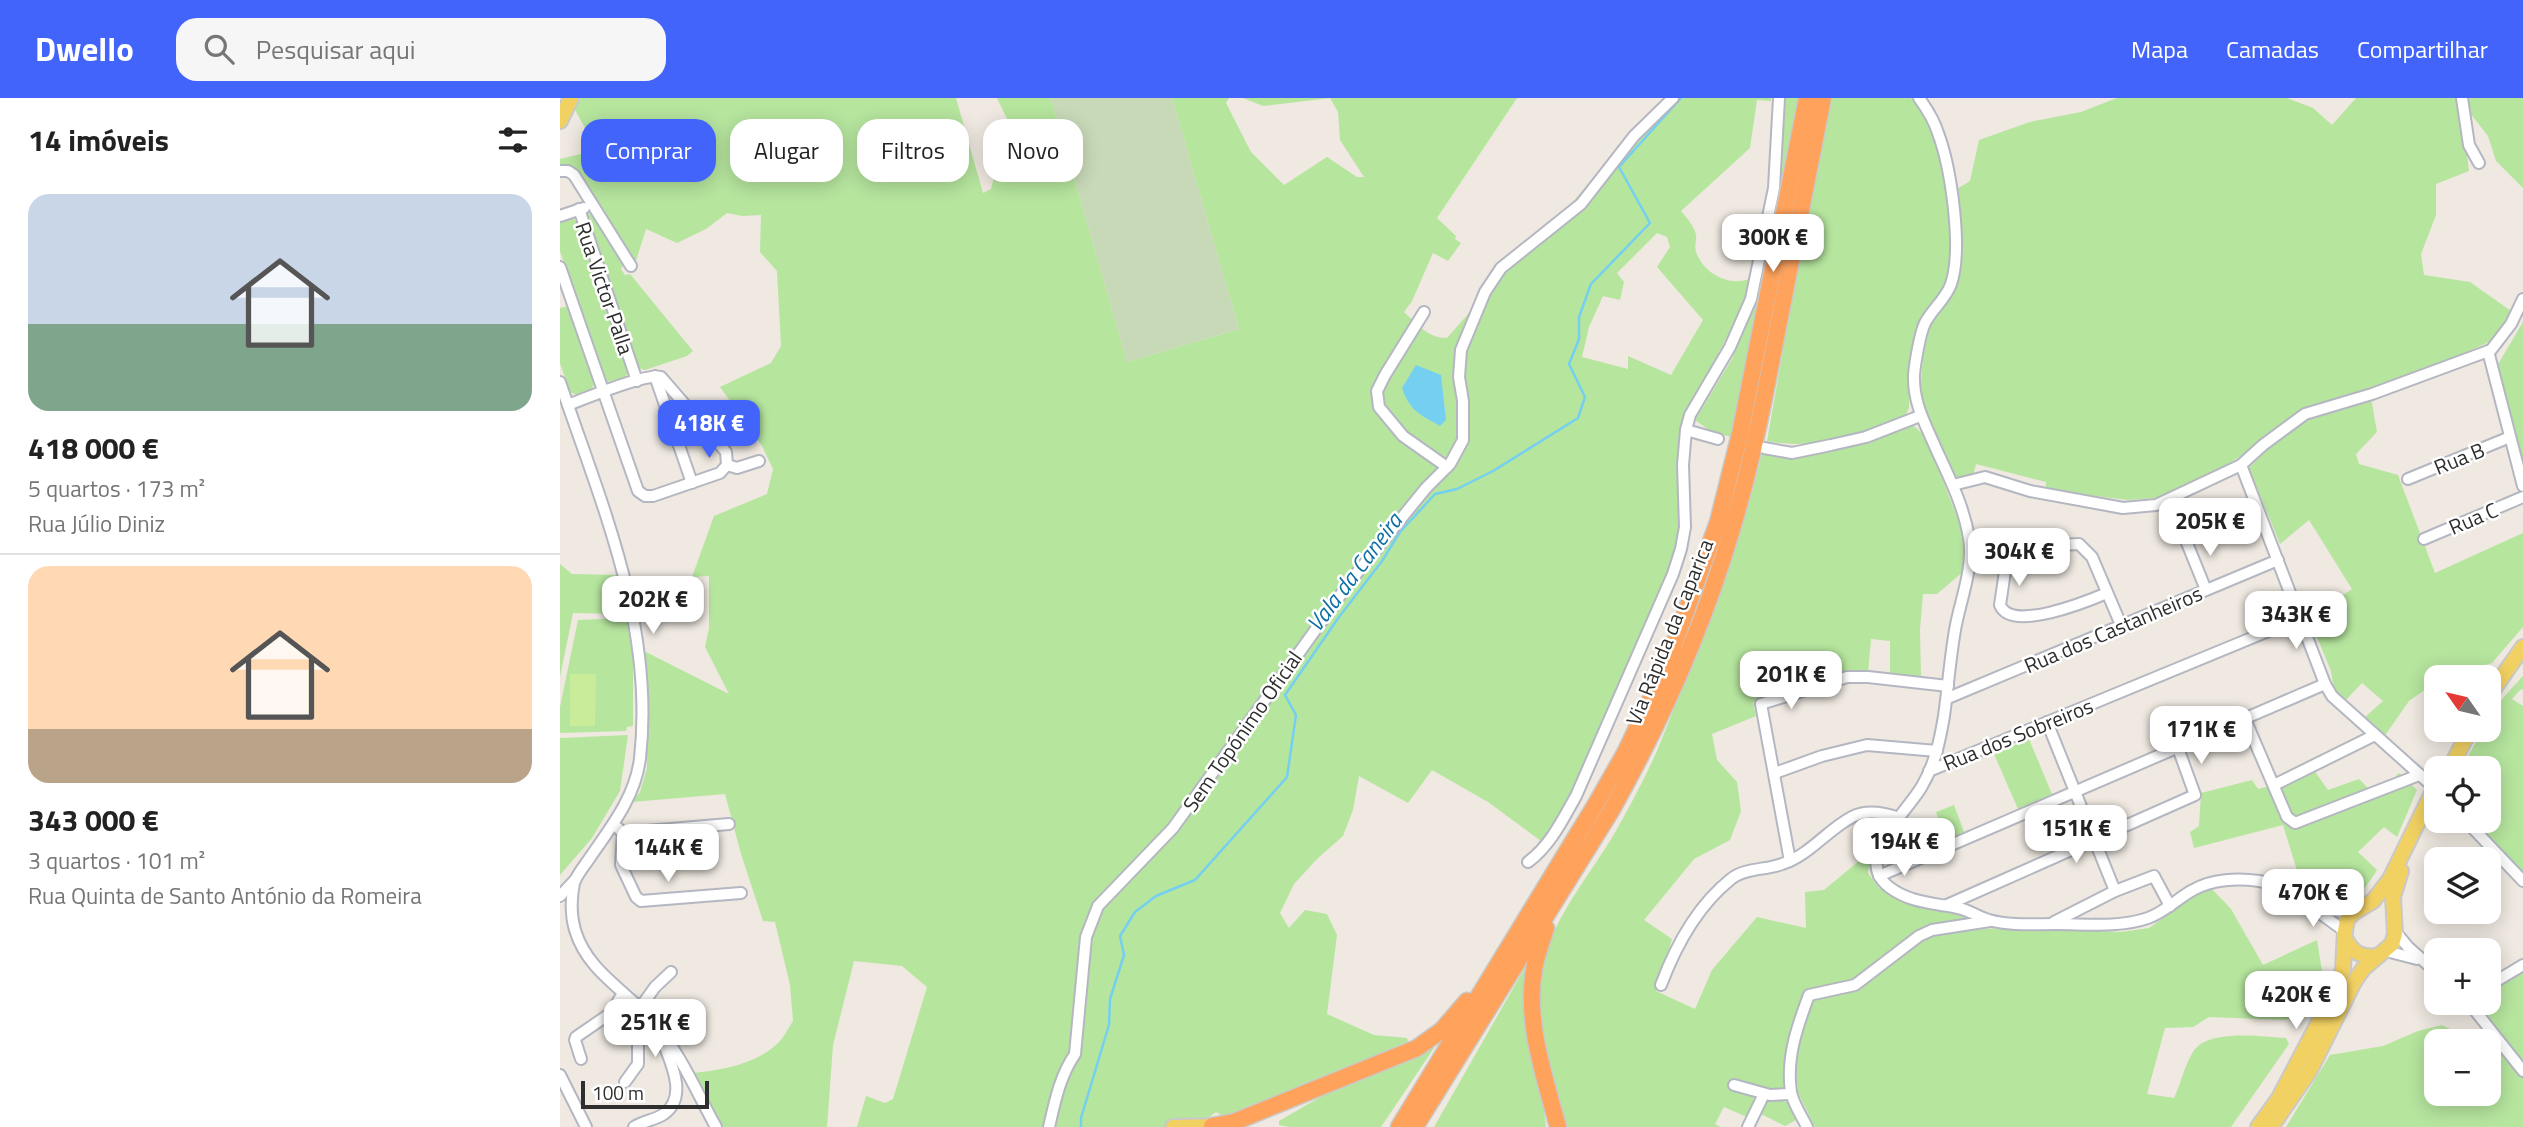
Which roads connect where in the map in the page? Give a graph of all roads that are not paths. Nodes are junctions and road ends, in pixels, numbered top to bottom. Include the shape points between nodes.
1 (571, 98) edge
2 (1673, 98) edge
3 (1780, 98) edge
4 (1807, 98) edge
5 (1823, 98) edge
6 (1919, 98) edge
7 (2462, 98) edge
8 (560, 121) edge
9 (2480, 163) dead end
10 (560, 172) edge
11 (593, 205) junction
12 (579, 209) junction
13 (560, 216) edge
14 (631, 266) dead end
15 (560, 267) edge
16 (2523, 299) edge
17 (1424, 312) dead end
18 (2488, 351) junction
19 (655, 376) junction
20 (637, 381) junction
21 (560, 382) edge
22 (603, 393) junction
23 (568, 405) junction
24 (1920, 416) junction
25 (1686, 430) junction
26 (2510, 437) junction
27 (1718, 439) dead end
28 (1764, 448) dead end
29 (759, 461) dead end
30 (727, 465) junction
31 (2241, 465) junction
32 (1447, 467) junction
33 (2408, 479) dead end
34 (692, 483) junction
35 (1953, 485) junction
36 (2523, 486) edge
37 (2523, 497) edge
38 (2185, 538) dead end
39 (2424, 539) dead end
40 (2059, 545) dead end
41 (1970, 549) junction
42 (2278, 560) junction
43 (2206, 590) junction
44 (2107, 593) junction
45 (2300, 618) junction
46 (2122, 625) junction
47 (2523, 639) edge
48 (2523, 647) edge
49 (2501, 669) edge
50 (2501, 678) edge
51 (2325, 684) junction
52 (1948, 686) junction
53 (1948, 698) junction
54 (2245, 719) junction
55 (2047, 722) junction
56 (2375, 735) junction
57 (2178, 748) junction
58 (1937, 751) junction
59 (1930, 771) junction
60 (1775, 773) junction
61 (2419, 775) junction
62 (2424, 778) edge
63 (2274, 785) junction
64 (2075, 792) junction
65 (2424, 802) edge
66 (1899, 818) junction
67 (2424, 822) edge
68 (614, 823) junction
69 (729, 824) dead end
70 (623, 833) junction
71 (2477, 833) edge
72 (2094, 839) junction
73 (1790, 861) junction
74 (1528, 862) dead end
75 (1879, 876) junction
76 (575, 880) junction
77 (2523, 881) edge
78 (2115, 891) junction
79 (741, 893) dead end
80 (560, 895) edge
81 (2300, 901) junction
82 (1944, 906) junction
83 (2170, 906) junction
84 (1552, 908) junction
85 (2360, 910) junction
86 (1991, 920) junction
87 (2051, 924) junction
88 (2394, 927) junction
89 (2345, 935) junction
90 (2382, 954) junction
91 (1502, 958) junction
92 (2424, 962) edge
93 (2424, 963) edge
94 (2523, 965) edge
95 (671, 972) dead end
96 (2501, 978) edge
97 (1661, 985) dead end
98 (623, 993) junction
99 (642, 1010) junction
100 (2479, 1015) edge
101 (657, 1026) junction
102 (581, 1059) dead end
103 (2523, 1071) edge
104 (560, 1074) edge
105 (625, 1082) dead end
106 (1734, 1085) dead end
107 (1764, 1094) junction
108 (1791, 1094) junction
109 (1212, 1126) edge
110 (586, 1127) edge
111 (634, 1127) edge
112 (716, 1127) edge
113 (1049, 1127) edge
114 (1173, 1127) edge
115 (1233, 1127) edge
116 (1399, 1127) edge
117 (1415, 1127) edge
118 (1558, 1127) edge
119 (1748, 1127) edge
120 (1807, 1127) edge
121 (2258, 1127) edge
122 (2272, 1127) edge

1 - 8 main road
2 - 32 street, Sem Topónimo Oficial via 1634,136 1581,204 1510,260 1485,292 1461,350 1463,440
3 - 25 street via 1774,188 1751,299
4 - 91 highway, Via Rápida da Caparica via 1740,434 1704,565 1666,667 1625,753
5 - 84 highway, Via Rápida da Caparica via 1756,443 1722,560 1680,673 1639,761
6 - 24 street via 1940,136 1954,208 1950,288 1923,325 1914,376
7 - 9 street via 2469,145
10 - 11 street via 574,175
11 - 12 street, Rua Victor Palla
11 - 14 street
12 - 13 street
12 - 20 street, Rua Victor Palla
15 - 22 street
16 - 18 street via 2511,324
17 - 32 street via 1377,391 1379,407 1403,436
18 - 26 street, Rua B
18 - 31 street via 2305,414
19 - 20 street
19 - 30 street via 666,381 726,453
19 - 34 street
20 - 22 street
21 - 23 street
22 - 23 street
22 - 34 street via 638,491 653,496
23 - 68 street via 620,556 643,676 640,761 630,794
24 - 28 street via 1831,445 1792,453
24 - 35 street
25 - 27 street
25 - 74 street via 1685,527 1673,575 1576,796 1558,828
26 - 33 street, Rua B
26 - 36 street, Rua B
29 - 30 street via 737,468
30 - 34 street via 720,473
31 - 35 street via 2155,505 2123,508 2030,491 1985,477
31 - 42 street
32 - 113 street, Sem Topónimo Oficial via 1352,579 1172,828 1098,906 1086,937 1075,1054 1057,1091
35 - 41 street
37 - 39 street, Rua C
38 - 43 street
40 - 44 street via 2076,543 2084,548
41 - 44 street via 2008,551 2000,605 2007,614 2032,617
41 - 52 street
42 - 43 street, Rua dos Castanheiros
42 - 45 street
43 - 46 street, Rua dos Castanheiros
44 - 46 street
45 - 51 street
45 - 55 street, Rua dos Sobreiros
46 - 53 street, Rua dos Castanheiros
47 - 49 main road
48 - 50 main road
51 - 54 street
51 - 56 street
52 - 53 street
52 - 60 street via 1847,677 1761,704
53 - 58 street
54 - 57 street
54 - 63 street
55 - 59 street, Rua dos Sobreiros
55 - 64 street
56 - 61 street
56 - 63 street
57 - 64 street
57 - 72 street via 2195,795
58 - 59 street
58 - 60 street via 1867,745
59 - 66 street
60 - 73 street
61 - 62 street
61 - 63 street via 2298,823 2287,817
64 - 72 street
64 - 75 street
65 - 85 main road via 2390,878
66 - 73 street via 1877,812 1853,816
66 - 75 street via 1878,850 1875,867
67 - 88 main road via 2393,897
68 - 70 street
68 - 76 street
69 - 70 street
70 - 79 street via 621,865 641,901
71 - 77 street
72 - 78 street
72 - 82 street
73 - 97 street via 1732,878 1680,938
75 - 82 street via 1899,894
76 - 80 street
76 - 98 street via 576,931 600,972
78 - 83 street via 2154,876
78 - 87 street
81 - 83 street via 2259,881 2227,880 2194,889
81 - 85 street via 2326,911
81 - 89 street
82 - 86 street
83 - 87 street via 2127,923
84 - 117 highway, Via Rápida da Caparica
84 - 118 highway via 1532,990 1542,1066
85 - 88 main road via 2376,907 2386,912
85 - 89 main road via 2347,920
86 - 87 street
86 - 108 street via 1933,930 1855,985 1809,995 1792,1048
88 - 90 main road via 2392,944
88 - 92 street
89 - 90 main road via 2356,953
89 - 121 main road via 2343,970 2332,997 2279,1098
90 - 93 street
90 - 122 main road via 2354,982 2309,1072
91 - 109 highway via 1442,1030 1417,1048 1234,1122
91 - 116 highway, Via Rápida da Caparica
94 - 96 street
95 - 99 street via 655,987
98 - 99 street
98 - 102 street via 611,1013 576,1037
99 - 101 street
99 - 105 street via 638,1064
100 - 103 street
101 - 111 street via 675,1075 675,1097 665,1113
101 - 112 street via 687,1070
104 - 110 street
106 - 107 street
107 - 108 street
107 - 119 street
108 - 120 street
109 - 114 main road
109 - 115 main road

